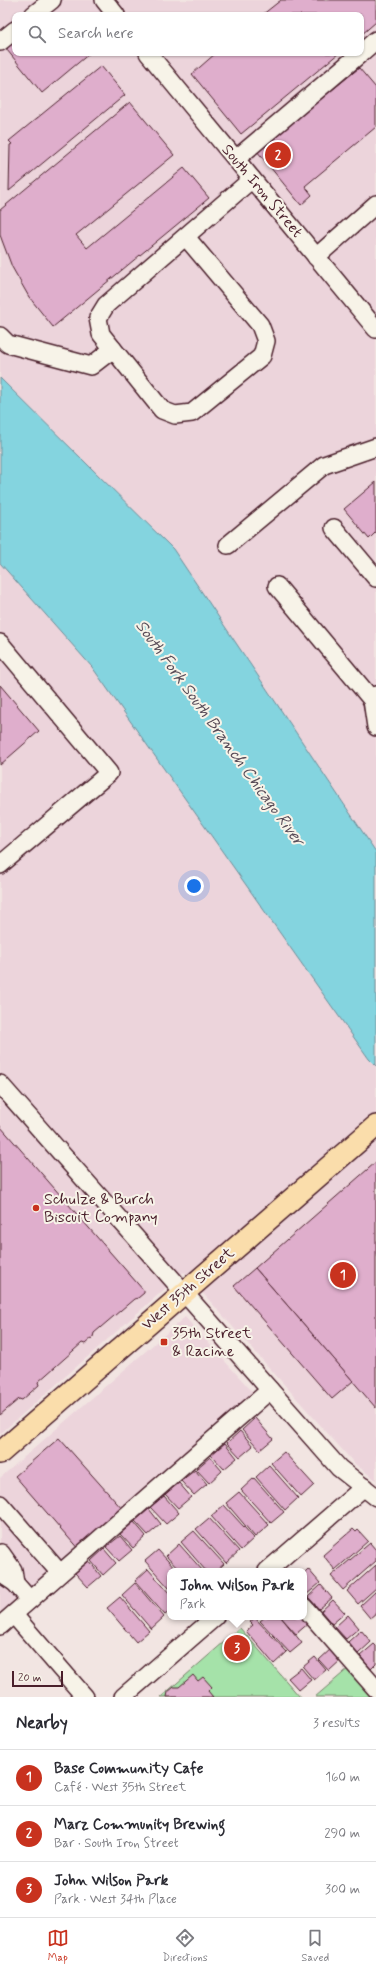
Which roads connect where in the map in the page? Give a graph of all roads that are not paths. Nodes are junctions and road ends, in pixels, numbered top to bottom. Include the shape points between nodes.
1 (52, 0) edge
2 (104, 0) edge
3 (37, 12) edge
4 (114, 12) edge
5 (12, 32) edge
6 (376, 40) edge
7 (0, 42) edge
8 (364, 50) edge
9 (150, 56) edge
10 (357, 56) edge
11 (236, 160) junction
12 (252, 179) junction
13 (376, 204) edge
14 (186, 237) junction
15 (316, 256) junction
16 (376, 329) edge
17 (0, 336) edge
18 (113, 349) junction
19 (376, 447) edge
20 (334, 528) dead end
21 (228, 545) dead end
22 (376, 578) edge
23 (277, 586) dead end
24 (0, 643) edge
25 (374, 697) edge
26 (376, 727) edge
27 (0, 865) edge
28 (0, 1084) edge
29 (376, 1126) edge
30 (184, 1292) junction
31 (270, 1390) junction
32 (0, 1452) edge
33 (370, 1492) edge
34 (0, 1504) edge
35 (0, 1556) edge
36 (273, 1568) edge
37 (0, 1573) edge
38 (60, 1573) junction
39 (7, 1581) edge
40 (30, 1600) junction
41 (307, 1610) edge
42 (14, 1615) junction
43 (212, 1620) edge
44 (0, 1626) edge
45 (376, 1689) edge
46 (84, 1697) edge
47 (123, 1697) edge

1 - 3 street
2 - 4 street
5 - 7 street
6 - 8 street
9 - 11 street, South Iron Street
10 - 11 street
11 - 12 street, South Iron Street
12 - 14 street
12 - 15 street, South Iron Street
13 - 15 street
14 - 18 street via 106,305 98,318 101,334
14 - 18 street via 260,326 266,341 262,356 192,413 175,415 162,410
15 - 16 street, South Iron Street
17 - 18 street via 8,344 91,366
19 - 21 street via 324,465
20 - 22 street
23 - 25 street
24 - 27 street via 109,773
25 - 26 street
28 - 30 street
29 - 30 main road, West 35th Street
30 - 31 street
30 - 32 main road, West 35th Street
31 - 33 street via 339,1468
31 - 38 street
33 - 36 street
34 - 38 street
35 - 39 street via 13,1570
37 - 39 street
38 - 40 street
39 - 40 street
40 - 42 street
41 - 45 street
42 - 44 street
42 - 46 street
43 - 47 street

